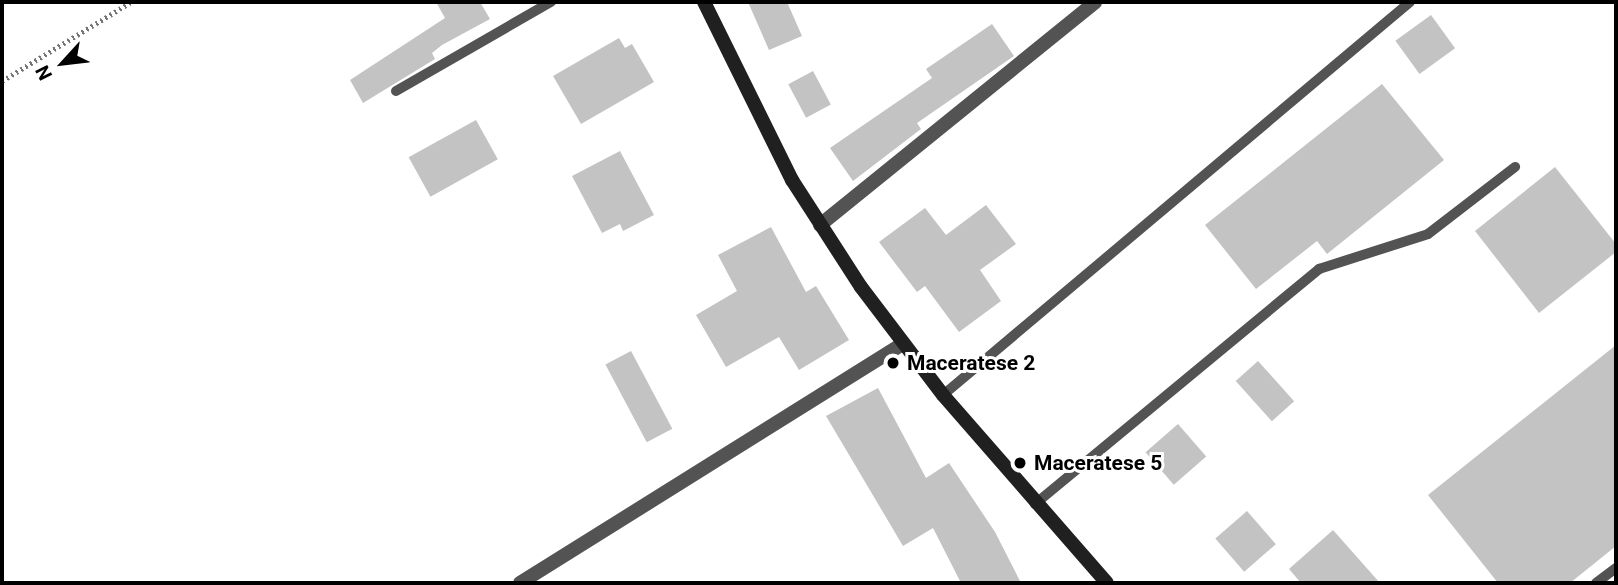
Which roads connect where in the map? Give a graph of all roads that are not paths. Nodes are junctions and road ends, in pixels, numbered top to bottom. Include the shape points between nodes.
1 (551, 2) edge
2 (704, 2) edge
3 (1095, 2) edge
4 (1410, 2) edge
5 (396, 91) dead end
6 (1515, 167) dead end
7 (820, 225) junction
8 (903, 344) junction
9 (943, 394) junction
10 (1035, 504) junction
11 (1616, 568) edge
12 (520, 583) edge
13 (1107, 583) edge
14 (1596, 583) edge

1 - 5 lane
2 - 7 main road via 736,74
3 - 7 street
4 - 9 lane
6 - 10 lane via 1428,234 1320,269
7 - 8 main road
8 - 9 main road
8 - 12 street
9 - 10 main road
10 - 13 main road
11 - 14 lane

